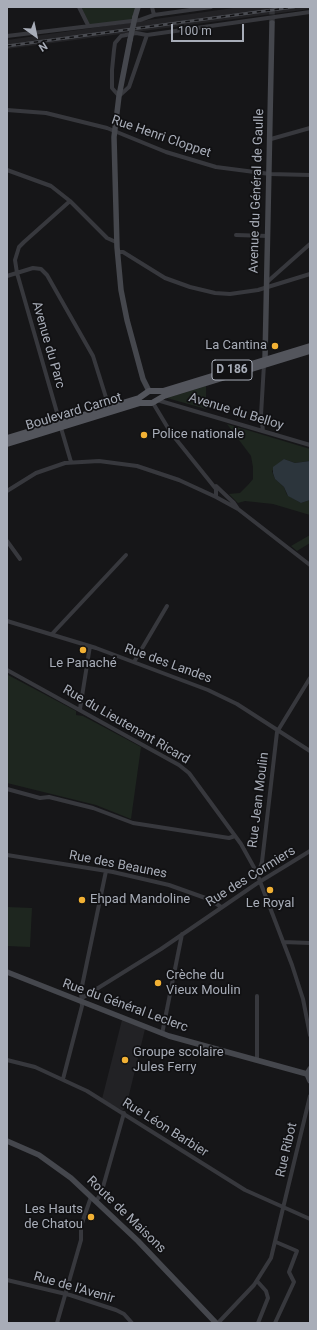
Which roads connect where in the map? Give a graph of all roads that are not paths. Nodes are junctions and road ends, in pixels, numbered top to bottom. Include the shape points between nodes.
1 (79, 7) edge
2 (138, 7) edge
3 (152, 7) edge
4 (211, 7) edge
5 (310, 12) edge
6 (154, 15) junction
7 (272, 23) tunnel mouth
8 (88, 25) junction
9 (147, 35) junction
10 (7, 36) edge
11 (119, 96) junction
12 (7, 110) edge
13 (310, 128) edge
14 (115, 130) junction
15 (271, 139) junction
16 (7, 170) edge
17 (270, 174) junction
18 (310, 175) edge
19 (70, 201) junction
20 (236, 235) dead end
21 (268, 236) junction
22 (116, 242) junction
23 (310, 244) edge
24 (117, 252) junction
25 (17, 274) junction
26 (310, 274) edge
27 (7, 276) edge
28 (266, 286) junction
29 (310, 346) edge
30 (310, 351) edge
31 (265, 362) junction
32 (149, 393) junction
33 (153, 401) junction
34 (109, 407) junction
35 (60, 425) junction
36 (263, 431) junction
37 (7, 438) edge
38 (7, 444) edge
39 (310, 445) edge
40 (71, 462) junction
41 (213, 484) junction
42 (7, 491) edge
43 (225, 494) junction
44 (216, 496) junction
45 (238, 509) junction
46 (7, 541) edge
47 (126, 556) dead end
48 (20, 559) dead end
49 (310, 565) edge
50 (167, 606) dead end
51 (7, 621) edge
52 (52, 634) junction
53 (90, 646) junction
54 (134, 662) junction
55 (7, 670) edge
56 (310, 678) edge
57 (80, 709) junction
58 (277, 730) junction
59 (310, 751) edge
60 (7, 789) edge
61 (235, 836) junction
62 (310, 852) edge
63 (7, 855) edge
64 (106, 871) junction
65 (256, 871) junction
66 (260, 882) junction
67 (221, 907) junction
68 (182, 934) junction
69 (283, 942) junction
70 (310, 943) edge
71 (7, 972) edge
72 (257, 996) dead end
73 (83, 1000) junction
74 (162, 1034) junction
75 (310, 1035) edge
76 (7, 1060) edge
77 (257, 1060) junction
78 (309, 1071) edge
79 (63, 1079) junction
80 (310, 1081) edge
81 (310, 1096) edge
82 (124, 1113) junction
83 (7, 1141) edge
84 (94, 1199) junction
85 (283, 1208) junction
86 (310, 1219) edge
87 (276, 1242) junction
88 (7, 1280) edge
89 (257, 1281) junction
90 (66, 1294) junction
91 (57, 1323) edge
92 (132, 1323) edge
93 (217, 1323) edge
94 (258, 1323) edge
95 (275, 1323) edge

1 - 8 street
2 - 11 street, bridge
3 - 6 street
4 - 6 street
5 - 9 street
6 - 8 street via 140,20
7 - 15 street, Avenue du Général de Gaulle
8 - 10 street
9 - 11 street via 129,88
9 - 11 street via 136,33 121,36 116,43 112,88
11 - 14 street
12 - 14 street, Rue Henri Cloppet via 46,114
13 - 15 street
14 - 17 street, Rue Henri Cloppet via 186,159 224,168
14 - 22 street
15 - 17 street, Avenue du Général de Gaulle
16 - 19 street via 51,186
17 - 18 street, Rue Henri Cloppet
17 - 21 street, Avenue du Général de Gaulle
19 - 22 street via 107,238
19 - 25 street, Avenue du Parc via 19,247 15,260
20 - 21 street
21 - 28 street, Avenue du Général de Gaulle
22 - 24 street
23 - 28 street
24 - 28 street via 123,252 166,278 202,290 230,294
24 - 32 street via 127,320
25 - 27 street
25 - 34 street via 33,268 41,269 47,275 93,356
25 - 35 street, Avenue du Parc
26 - 28 street
28 - 31 street, Avenue du Général de Gaulle
29 - 31 main road, Boulevard Carnot / D 186
30 - 31 main road, Boulevard Carnot / D 186
31 - 32 main road, Boulevard Carnot / D 186
31 - 33 main road, Boulevard Carnot / D 186
31 - 36 street via 261,415
32 - 33 main road
32 - 33 main road via 157,396
32 - 34 main road, Boulevard Carnot / D 186
33 - 35 main road, Boulevard Carnot / D 186
33 - 36 street, Avenue du Belloy via 163,400
33 - 41 street via 171,433
34 - 35 main road, D 186
35 - 37 main road, D 186
35 - 38 main road, Boulevard Carnot / D 186
35 - 40 street, Avenue du Parc
36 - 39 street, Avenue du Belloy
40 - 42 street via 36,473
40 - 44 street via 99,460 141,467
41 - 43 street
41 - 44 street
43 - 44 street via 222,492
43 - 45 street
44 - 45 street
45 - 49 street
46 - 48 street
47 - 52 street
50 - 54 street
51 - 52 street, Rue des Landes
52 - 53 street, Rue des Landes
53 - 54 street, Rue des Landes
53 - 57 street
54 - 58 street, Rue des Landes via 223,696
55 - 57 street, Rue du Lieutenant Ricard
56 - 58 street
57 - 61 street, Rue du Lieutenant Ricard via 182,766
58 - 59 street, Rue des Landes
58 - 65 street, Rue Jean Moulin via 262,862
60 - 61 street via 93,808 133,822 229,838
61 - 65 street, Rue du Lieutenant Ricard
62 - 66 street, Rue des Cormiers
63 - 64 street, Rue des Beaunes
64 - 67 street, Rue des Beaunes via 180,888 211,900
64 - 73 street via 81,991
65 - 66 street, Rue du Lieutenant Ricard
66 - 67 street, Rue des Cormiers
66 - 69 street, Rue du Lieutenant Ricard
67 - 68 street, Rue des Cormiers
68 - 73 street, Rue des Cormiers
68 - 74 street
69 - 70 street
69 - 75 street, Rue du Lieutenant Ricard via 303,999
71 - 73 street, Rue du Général Leclerc
72 - 77 street
73 - 74 street, Rue du Général Leclerc
73 - 79 street
74 - 77 street, Rue du Général Leclerc
76 - 79 street, Rue Léon Barbier via 35,1067
77 - 78 street, Rue du Général Leclerc
78 - 80 street
79 - 82 street, Rue Léon Barbier
81 - 85 street, Rue Ribot
82 - 84 street via 101,1194
82 - 85 street, Rue Léon Barbier via 246,1190
83 - 84 street, Route de Maisons via 28,1149 50,1162
84 - 90 street via 81,1226 81,1240
84 - 93 street, Route de Maisons
85 - 86 street, Rue Léon Barbier
85 - 87 street, Rue Ribot
87 - 89 street, Rue Ribot via 271,1258
87 - 95 street via 297,1251 289,1272 294,1282
88 - 90 street, Rue de l'Avenir
89 - 93 street, Rue Ribot
89 - 94 street via 266,1291 268,1298
90 - 91 street
90 - 92 street, Rue de l'Avenir via 116,1310

